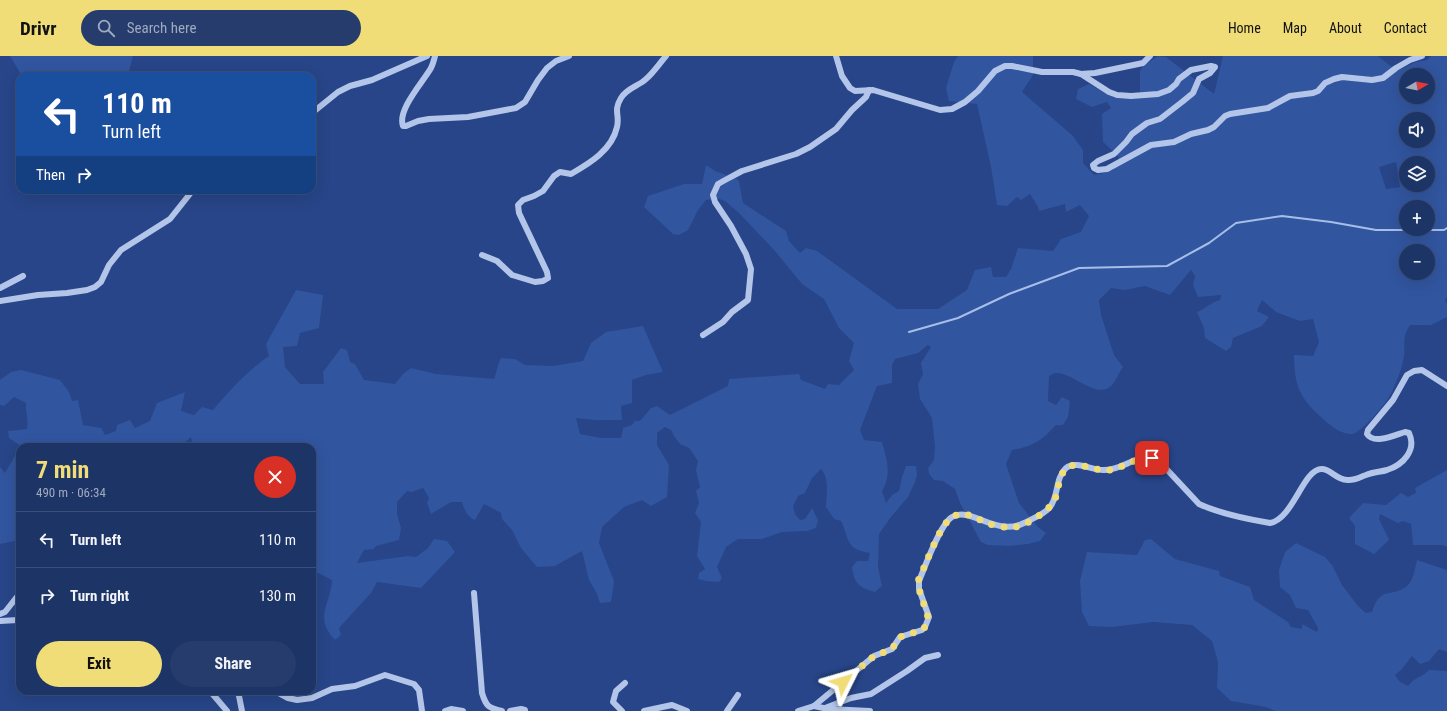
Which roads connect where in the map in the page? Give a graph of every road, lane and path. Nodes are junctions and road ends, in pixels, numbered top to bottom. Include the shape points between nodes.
1 (427, 56) edge
2 (435, 56) edge
3 (569, 56) edge
4 (666, 56) edge
5 (836, 56) edge
6 (1150, 56) edge
7 (1422, 56) edge
8 (1081, 74) junction
9 (869, 90) junction
10 (316, 110) edge
11 (190, 194) edge
12 (482, 255) dead end
13 (23, 276) dead end
14 (0, 288) edge
15 (7, 299) junction
16 (0, 300) edge
17 (0, 304) edge
18 (703, 335) dead end
19 (1447, 386) edge
20 (474, 593) dead end
21 (16, 598) edge
22 (0, 614) edge
23 (16, 620) edge
24 (0, 621) edge
25 (938, 655) dead end
26 (625, 683) dead end
27 (213, 695) edge
28 (239, 695) edge
29 (282, 695) edge
30 (738, 695) dead end
31 (814, 706) junction
32 (825, 708) junction
33 (227, 711) edge
34 (242, 711) edge
35 (422, 711) edge
36 (445, 711) edge
37 (463, 711) edge
38 (502, 711) edge
39 (510, 711) edge
40 (525, 711) edge
41 (622, 711) edge
42 (644, 711) edge
43 (687, 711) edge
44 (727, 711) edge
45 (798, 711) edge
46 (870, 711) edge

1 - 10 street via 372,80 350,86
2 - 3 street via 432,67 403,114 403,126 429,119 468,117 516,108 525,102 547,68
4 - 12 street via 645,80 632,87 622,97 616,109 617,126 611,142 594,160 571,174 560,172 543,191 518,205 518,213 548,278 534,282 512,275 497,261
5 - 9 street via 842,76 850,88 855,91
6 - 8 street via 1143,63
7 - 8 street via 1410,60 1383,78 1372,80 1342,77 1334,79 1313,93 1290,96 1268,108 1230,114 1208,130 1174,142 1150,145 1107,170 1098,170 1093,165 1114,154 1132,134 1147,123 1160,119 1182,102 1193,93 1199,79 1215,67 1191,70 1169,90 1158,94 1131,96 1117,96
8 - 9 street via 1042,72 1004,66 995,71 965,102 952,109 940,110
9 - 18 street via 866,97 836,129 810,147 742,171 718,184 713,195 715,202 746,254 750,269 748,300 723,322
11 - 15 street via 170,219 121,250 109,265 101,282 95,287 67,293
13 - 14 street
15 - 16 street
15 - 17 street
19 - 31 street via 1422,370 1407,375 1393,400 1367,434 1374,440 1409,433 1411,445 1407,458 1388,470 1356,480 1340,479 1322,468 1317,470 1284,515 1274,522 1238,516 1199,504 1159,462 1152,458 1141,458 1113,469 1103,470 1074,465 1068,467 1061,477 1050,508 1014,527 990,524 970,515 952,517 943,526 918,581 928,617 925,627 900,637 892,649 874,656
20 - 38 street via 482,693 488,706
21 - 22 street via 5,612
23 - 24 street
25 - 32 street via 925,658 871,694
26 - 41 street via 616,691 613,702
27 - 33 street
28 - 34 street
29 - 35 street via 297,700 312,698 332,689 355,686 385,675 414,684 419,690
30 - 44 street
31 - 32 street
31 - 45 street
32 - 46 street
36 - 37 street
39 - 40 street
42 - 43 street via 672,705

